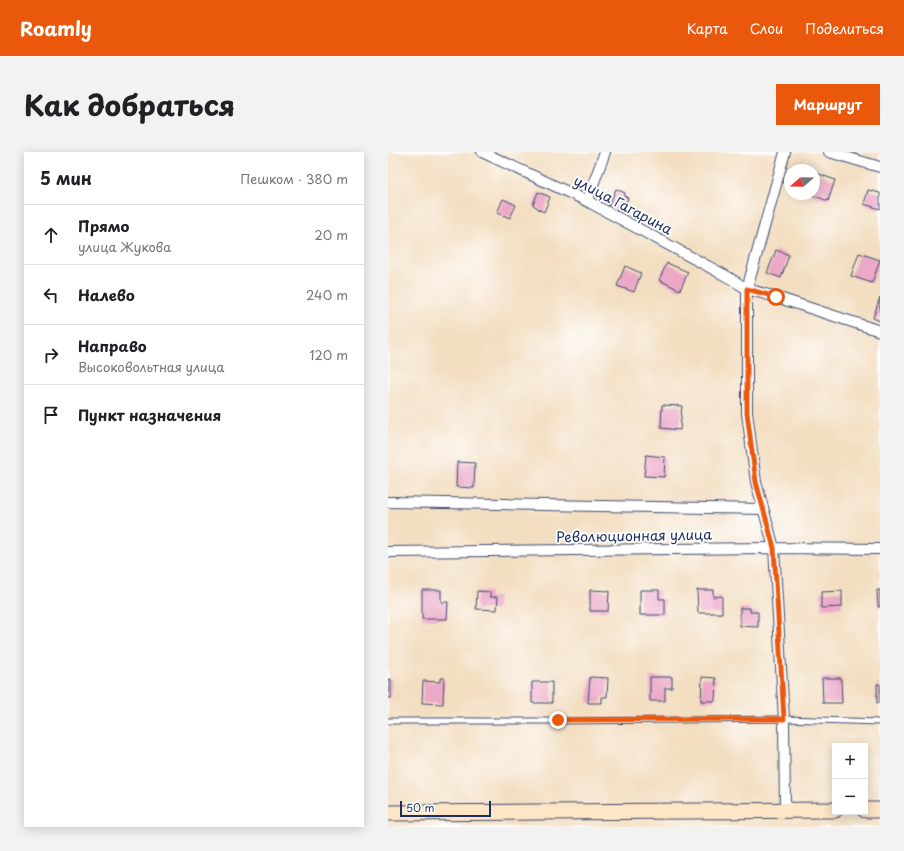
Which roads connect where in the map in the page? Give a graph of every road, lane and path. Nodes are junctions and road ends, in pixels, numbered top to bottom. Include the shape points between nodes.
1 (482, 152) edge
2 (605, 152) edge
3 (785, 152) edge
4 (829, 152) edge
5 (880, 167) edge
6 (587, 201) junction
7 (747, 289) junction
8 (880, 331) edge
9 (388, 502) edge
10 (763, 509) junction
11 (774, 548) junction
12 (880, 549) edge
13 (388, 552) edge
14 (784, 719) junction
15 (388, 721) edge
16 (880, 722) edge
17 (785, 810) junction
18 (832, 810) edge
19 (868, 810) edge
20 (880, 810) edge
21 (388, 813) edge

1 - 6 street, улица Гагарина
2 - 6 street
3 - 7 street
4 - 5 street
6 - 7 street, улица Гагарина
7 - 8 street, улица Гагарина
7 - 10 street via 747,413 756,482
9 - 10 street, Революционная улица
10 - 11 street
11 - 12 street, Революционная улица
11 - 13 street, Революционная улица
11 - 14 street
14 - 15 lane
14 - 16 lane
14 - 17 street
17 - 18 main road
17 - 21 main road
19 - 20 main road

